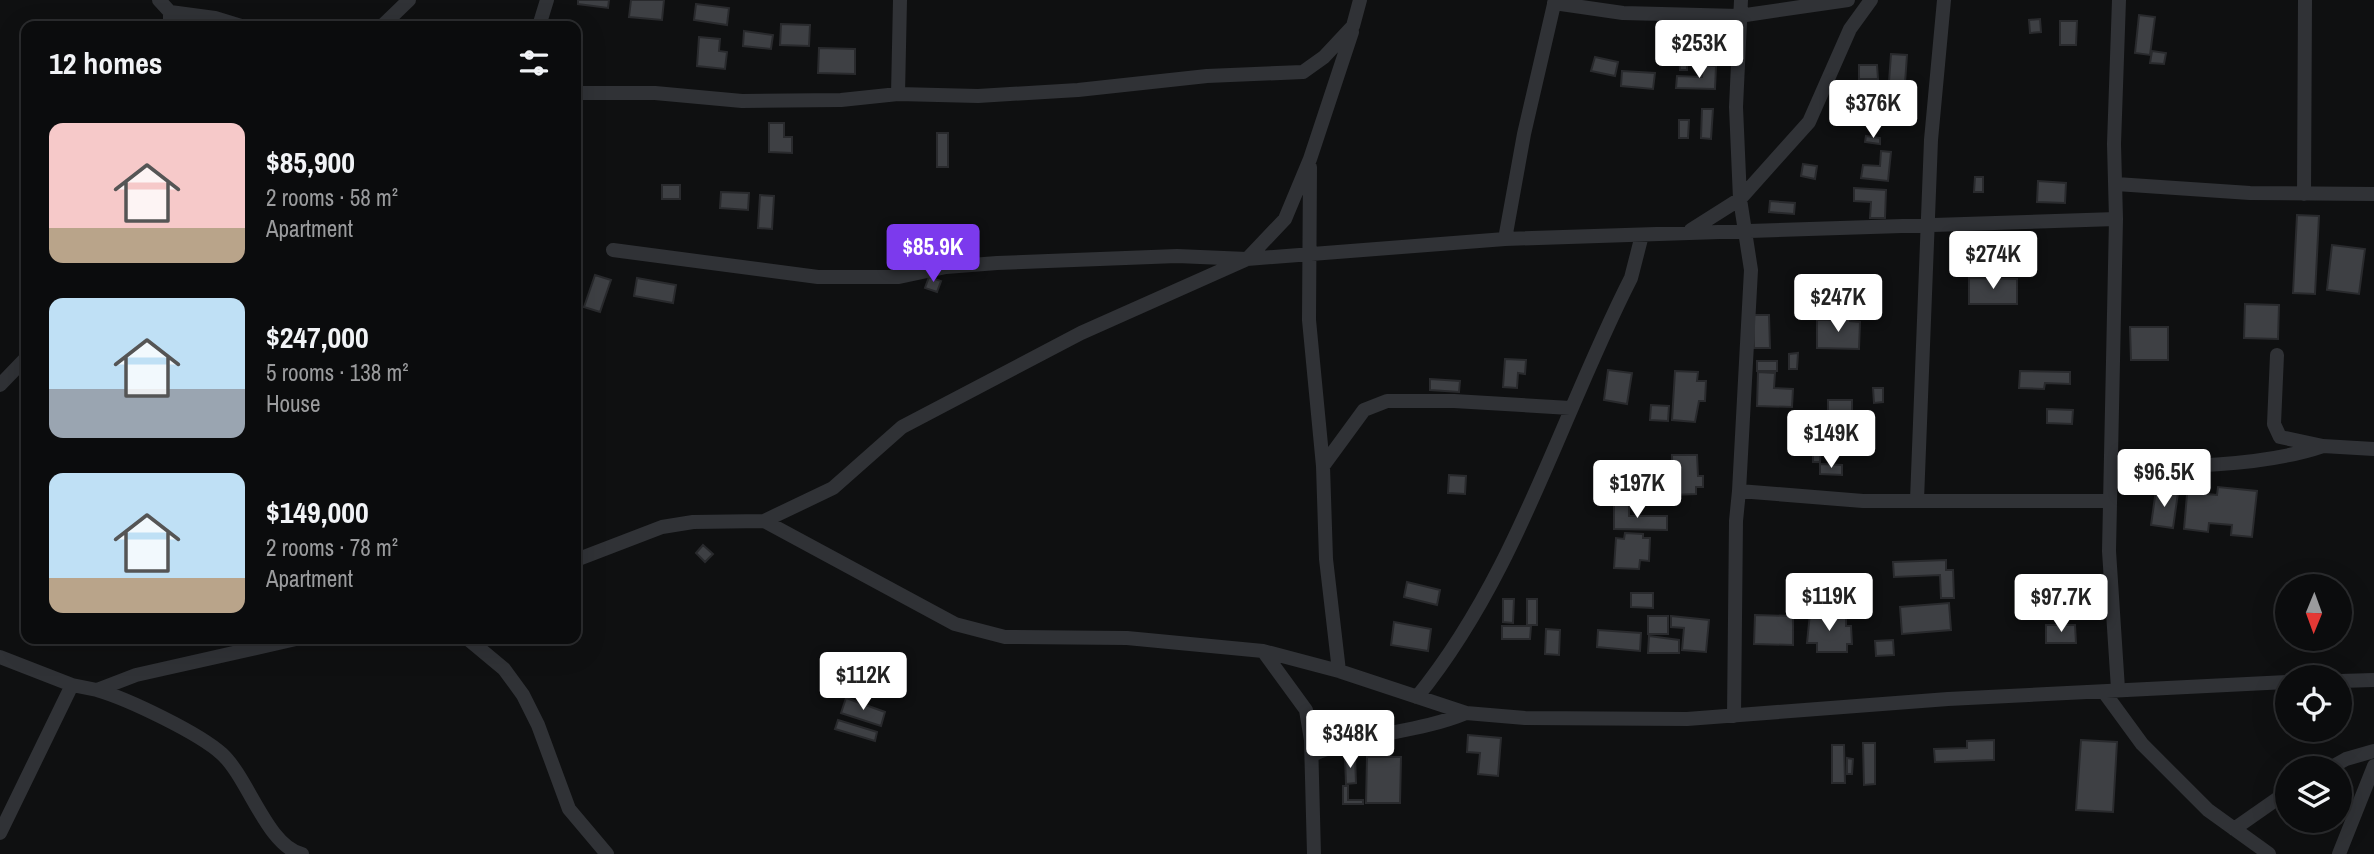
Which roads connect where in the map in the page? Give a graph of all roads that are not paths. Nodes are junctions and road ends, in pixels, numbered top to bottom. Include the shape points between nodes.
1 (159, 0) edge
2 (409, 0) edge
3 (547, 0) edge
4 (901, 0) edge
5 (1360, 0) edge
6 (1741, 0) edge
7 (1848, 0) edge
8 (1871, 0) edge
9 (1944, 0) edge
10 (2119, 0) edge
11 (2305, 0) edge
12 (1554, 2) edge
13 (1739, 16) junction
14 (170, 19) edge
15 (225, 21) edge
16 (387, 21) edge
17 (541, 21) edge
18 (1353, 26) junction
19 (581, 93) edge
20 (898, 94) junction
21 (1310, 159) junction
22 (2116, 184) junction
23 (2304, 194) junction
24 (2374, 194) edge
25 (1740, 199) junction
26 (2116, 219) junction
27 (1928, 222) junction
28 (1743, 229) junction
29 (1690, 230) junction
30 (1642, 235) junction
31 (1505, 239) junction
32 (613, 250) dead end
33 (1310, 252) junction
34 (1247, 259) junction
35 (2277, 355) dead end
36 (21, 363) edge
37 (0, 385) edge
38 (1570, 408) junction
39 (2323, 446) junction
40 (2374, 449) edge
41 (2110, 461) junction
42 (1323, 466) junction
43 (1739, 491) junction
44 (1917, 500) junction
45 (2110, 501) junction
46 (764, 521) junction
47 (581, 558) edge
48 (274, 644) edge
49 (474, 644) edge
50 (1263, 651) junction
51 (0, 657) edge
52 (1339, 671) junction
53 (2374, 680) edge
54 (2352, 681) edge
55 (2275, 682) edge
56 (72, 685) junction
57 (97, 690) junction
58 (2111, 690) junction
59 (1417, 697) junction
60 (1466, 713) junction
61 (1734, 716) junction
62 (2374, 751) edge
63 (1311, 755) junction
64 (2352, 757) edge
65 (2374, 766) edge
66 (2275, 800) edge
67 (2234, 829) junction
68 (0, 833) edge
69 (278, 847) edge
70 (302, 854) edge
71 (607, 854) edge
72 (1314, 854) edge
73 (2269, 854) edge
74 (2339, 854) edge

1 - 14 street
2 - 16 street
3 - 17 street
4 - 20 street
5 - 18 street
6 - 13 street
7 - 13 street
8 - 25 street via 1850,29 1809,122
9 - 27 street
10 - 22 street
11 - 23 street
12 - 13 street via 1623,13
12 - 31 street
13 - 25 street
14 - 15 street
18 - 20 street via 1303,72 978,96
18 - 21 street
19 - 20 street via 655,93 742,101
21 - 33 street
21 - 34 street via 1285,219
22 - 23 street
22 - 26 street
23 - 24 street
25 - 28 street
25 - 29 street
26 - 27 street
26 - 41 street
27 - 28 street
27 - 44 street
28 - 29 street
28 - 43 street via 1751,270
29 - 30 street
30 - 31 street
30 - 38 street via 1631,278
31 - 33 street
32 - 34 street via 830,277 899,277 997,263 1177,256
33 - 34 street
33 - 42 street via 1309,320
34 - 46 street via 1081,333 912,422 833,488
35 - 39 street via 2275,431 2280,437
36 - 37 street
38 - 42 street via 1387,401 1364,410
38 - 59 street via 1490,588 1448,659
39 - 40 street
39 - 41 street via 2289,455 2164,467
41 - 45 street
42 - 52 street via 1326,558
43 - 44 street via 1863,501
43 - 61 street
44 - 45 street
45 - 58 street
46 - 47 street via 662,527
46 - 50 street via 955,624 1005,638 1127,638
48 - 57 street via 136,675
49 - 71 street via 504,669 523,695 569,808
50 - 52 street
50 - 63 street via 1306,710
51 - 56 street
52 - 59 street
53 - 54 street
55 - 58 street
56 - 57 street
56 - 68 street
57 - 69 street via 127,699 221,753 245,783
58 - 61 street
58 - 67 street via 2142,744 2208,810
59 - 60 street
60 - 61 street via 1525,718
60 - 63 street via 1438,724 1343,741
62 - 64 street
63 - 72 street
65 - 74 street
66 - 67 street
67 - 73 street
69 - 70 street

